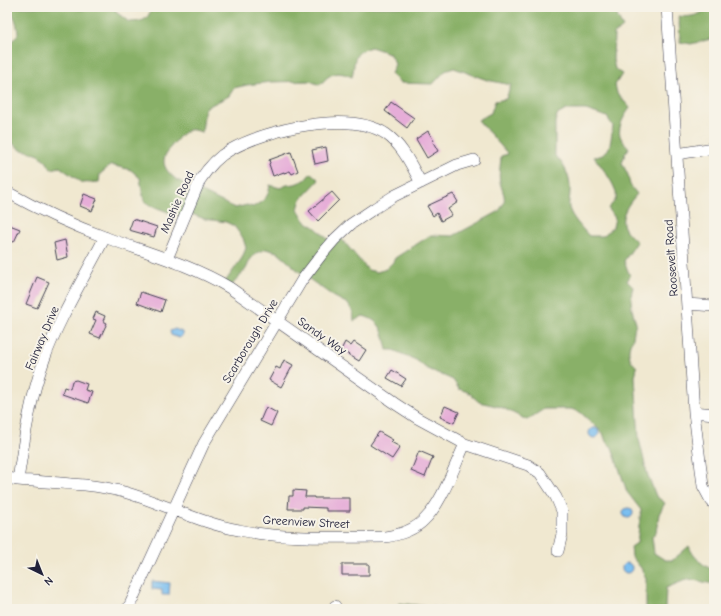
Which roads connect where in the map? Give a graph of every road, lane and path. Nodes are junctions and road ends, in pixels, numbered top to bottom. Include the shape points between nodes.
1 (667, 7) edge
2 (714, 148) edge
3 (677, 154) junction
4 (474, 160) dead end
5 (421, 183) junction
6 (7, 192) edge
7 (105, 237) junction
8 (167, 259) junction
9 (688, 304) junction
10 (714, 306) edge
11 (277, 321) junction
12 (694, 412) junction
13 (714, 414) edge
14 (465, 444) junction
15 (12, 479) edge
16 (714, 504) edge
17 (173, 509) junction
18 (558, 551) dead end
19 (128, 609) edge

1 - 3 street, Roosevelt Road
2 - 3 street
3 - 9 street, Roosevelt Road
4 - 5 street, Scarborough Drive via 457,165
5 - 8 street, Mashie Road via 394,140 369,126 347,123 310,125 283,130 244,142 212,164 200,180
5 - 11 street, Scarborough Drive via 375,208 351,224 335,239 302,280
6 - 7 street, Sandy Way via 39,210
7 - 8 street, Sandy Way
7 - 15 street, Fairway Drive via 57,330 44,361
8 - 11 street, Sandy Way via 212,277
9 - 10 street
9 - 12 street, Roosevelt Road
11 - 14 street, Sandy Way via 394,404
11 - 17 street, Scarborough Drive via 204,443
12 - 13 street
12 - 16 street, Roosevelt Road via 703,486
14 - 17 street, Greenview Street via 440,498 424,521 398,535 285,537 224,527
14 - 18 street, Sandy Way via 528,465 540,473 562,511 562,534
15 - 17 street, Greenview Street via 112,489
17 - 19 street, Scarborough Drive

